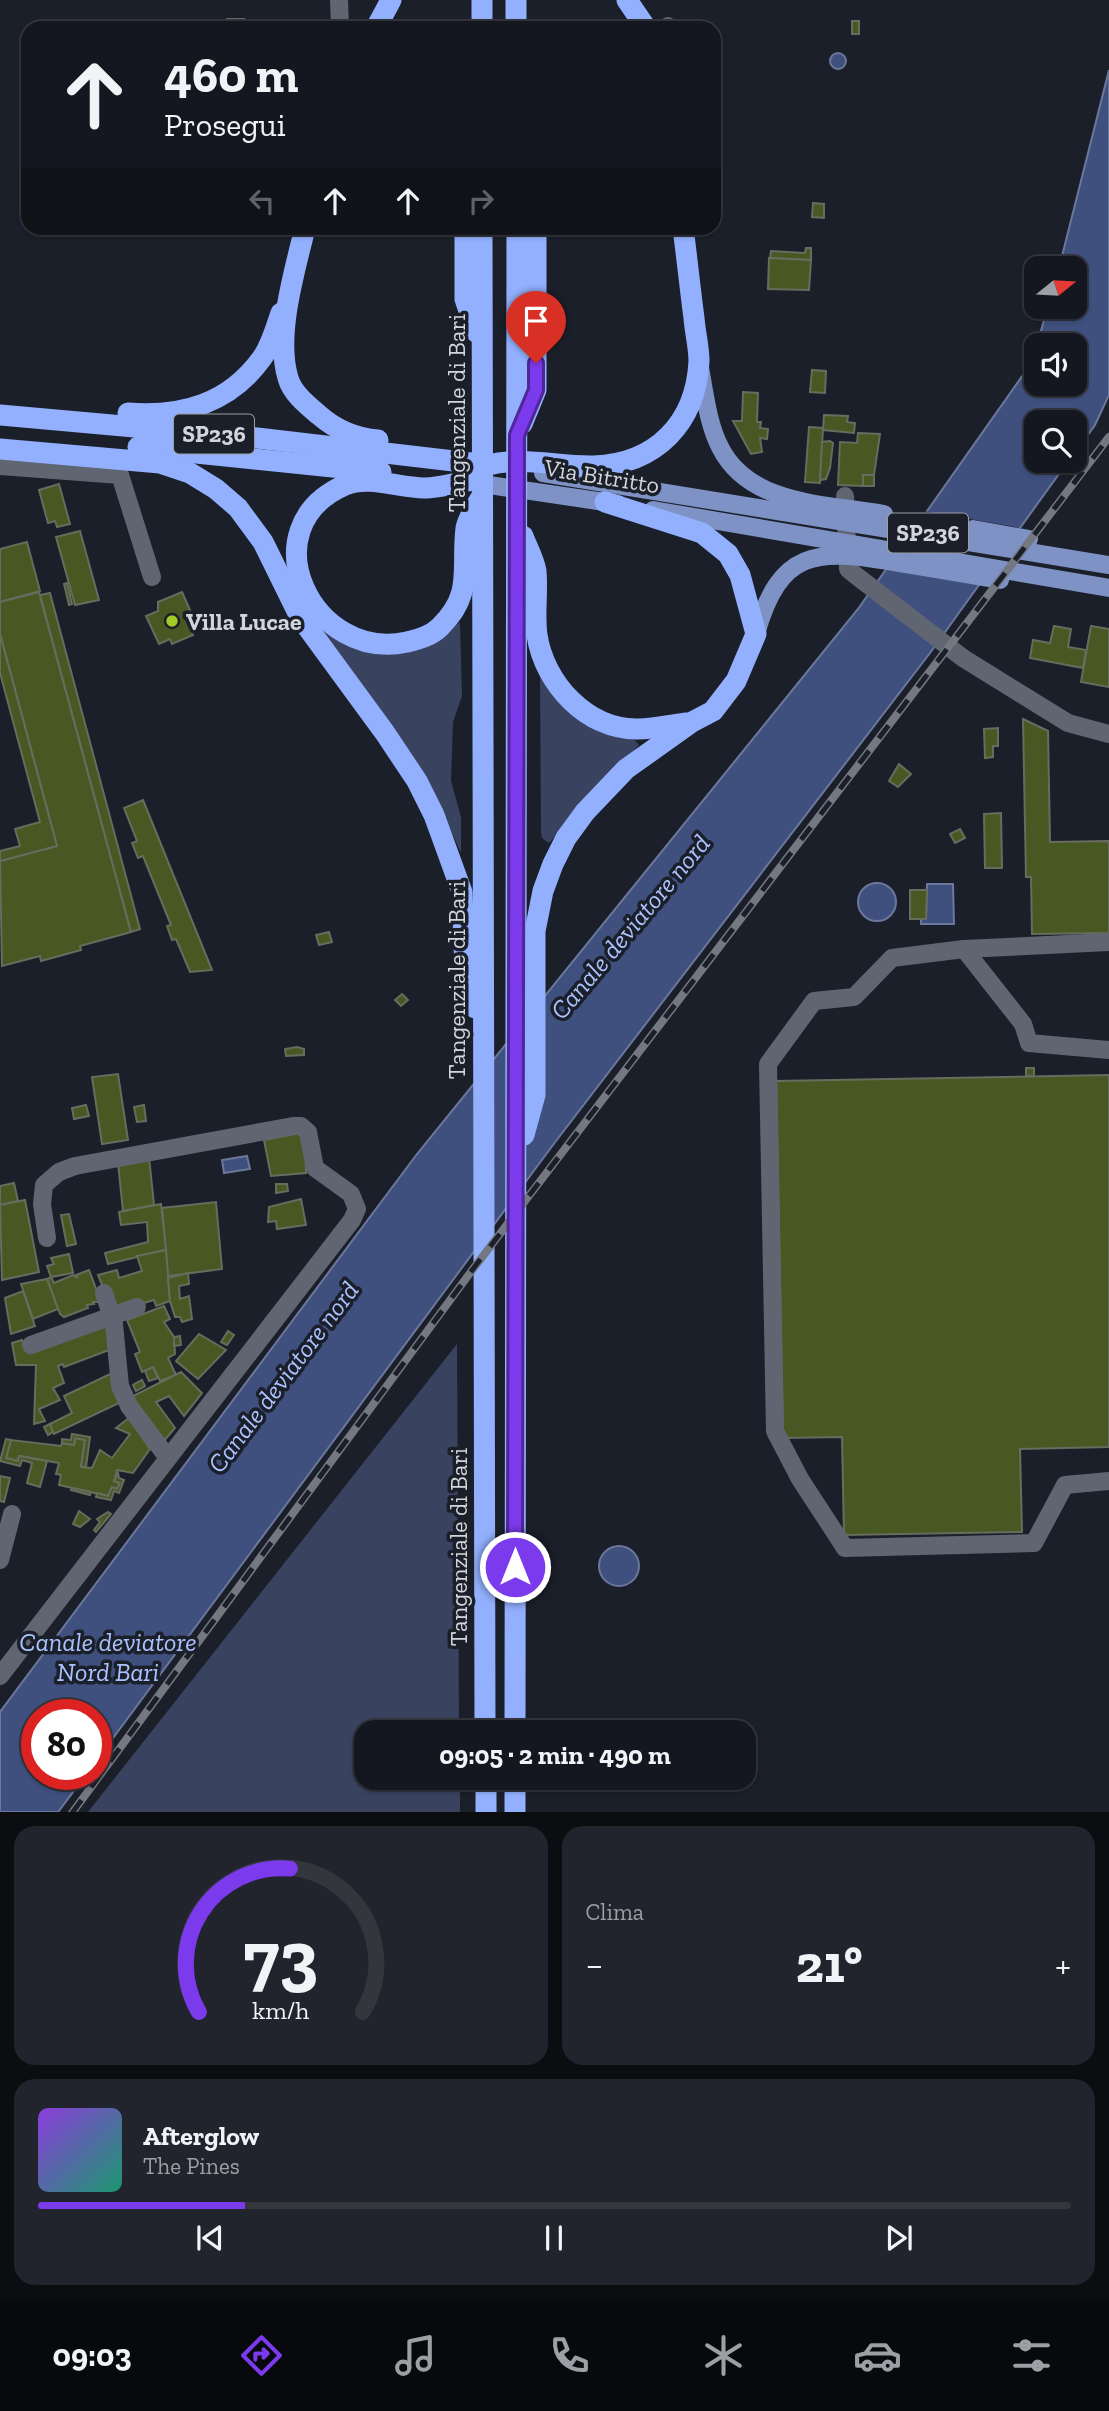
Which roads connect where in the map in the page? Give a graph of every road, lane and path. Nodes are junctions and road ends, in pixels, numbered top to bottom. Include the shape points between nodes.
1 (339, 0) edge
2 (391, 0) edge
3 (482, 0) edge
4 (516, 0) edge
5 (627, 0) edge
6 (340, 21) edge
7 (380, 21) edge
8 (482, 21) edge
9 (516, 21) edge
10 (641, 21) edge
11 (303, 235) edge
12 (465, 235) edge
13 (482, 235) edge
14 (517, 235) edge
15 (536, 235) edge
16 (684, 235) edge
17 (290, 291) junction
18 (482, 353) junction
19 (699, 360) junction
20 (0, 403) edge
21 (0, 415) edge
22 (517, 435) junction
23 (0, 437) edge
24 (0, 449) edge
25 (0, 466) edge
26 (427, 467) junction
27 (576, 471) junction
28 (471, 479) junction
29 (845, 496) dead end
30 (605, 502) junction
31 (518, 524) junction
32 (1108, 565) edge
33 (152, 576) dead end
34 (1107, 588) edge
35 (756, 635) junction
36 (692, 722) junction
37 (1109, 734) edge
38 (1109, 943) edge
39 (964, 949) junction
40 (525, 1004) junction
41 (482, 1033) junction
42 (1109, 1050) edge
43 (47, 1238) dead end
44 (104, 1293) dead end
45 (137, 1307) dead end
46 (110, 1316) junction
47 (31, 1345) dead end
48 (168, 1458) junction
49 (1109, 1481) edge
50 (12, 1514) dead end
51 (0, 1560) edge
52 (0, 1676) edge
53 (485, 1720) edge
54 (515, 1720) edge
55 (486, 1790) edge
56 (515, 1790) edge
57 (486, 1812) edge
58 (515, 1812) edge

1 - 6 street
2 - 7 highway
3 - 8 highway
4 - 9 highway
5 - 10 highway
11 - 17 highway
12 - 18 highway via 465,299
13 - 18 highway, Tangenziale di Bari
14 - 22 highway
15 - 22 highway via 536,390
16 - 19 highway, Via Bitritto
17 - 20 highway via 263,357 230,392 203,406 147,414
17 - 28 highway via 284,352 288,380 303,402 334,428 367,439 427,444
18 - 28 highway, Tangenziale di Bari
19 - 27 highway, Via Bitritto via 693,395 664,442 636,460
19 - 32 main road via 720,447 743,476 764,491 1070,547
21 - 26 highway, Via Bitritto / SP236 via 257,438
22 - 31 highway
23 - 26 highway, Via Bitritto / SP236
24 - 41 highway via 160,463 190,473 216,489 254,528 300,617 417,780 434,815 463,892 464,970
25 - 33 street via 120,475
26 - 28 highway, Via Bitritto / SP236
27 - 28 highway, Via Bitritto / SP236 via 510,459 488,465
27 - 32 main road, Via Bitritto / SP236 via 748,505
28 - 28 highway via 465,589 457,608 439,629 422,639 373,644 351,637 316,609 294,559 300,533 313,509 328,495 346,484 367,481 425,488
28 - 30 main road, Via Bitritto / SP236
28 - 41 highway, Tangenziale di Bari
29 - 37 street via 848,569 963,657 1068,723
30 - 34 main road, Via Bitritto / SP236
30 - 35 highway via 702,533 728,554 740,575
31 - 36 highway via 536,569 537,634 544,663 557,685 589,714 612,725 636,730
31 - 40 highway
34 - 35 main road via 1062,590 835,554 812,557 778,582 765,602
35 - 36 highway via 736,681 713,711
36 - 40 highway via 603,790 566,838 543,891
38 - 39 street
39 - 42 street via 1023,1024 1029,1043
39 - 49 street via 892,958 854,997 814,1001 768,1064 775,1431 845,1548 1034,1544 1066,1485
40 - 54 highway via 535,1095 517,1161
41 - 53 highway, Tangenziale di Bari
43 - 48 street via 44,1185 59,1172 301,1126 308,1132 315,1168 351,1194 357,1209 352,1220
44 - 46 street
45 - 46 street
46 - 47 street
46 - 48 street via 120,1386
48 - 52 street
50 - 51 street
55 - 57 highway
56 - 58 highway

